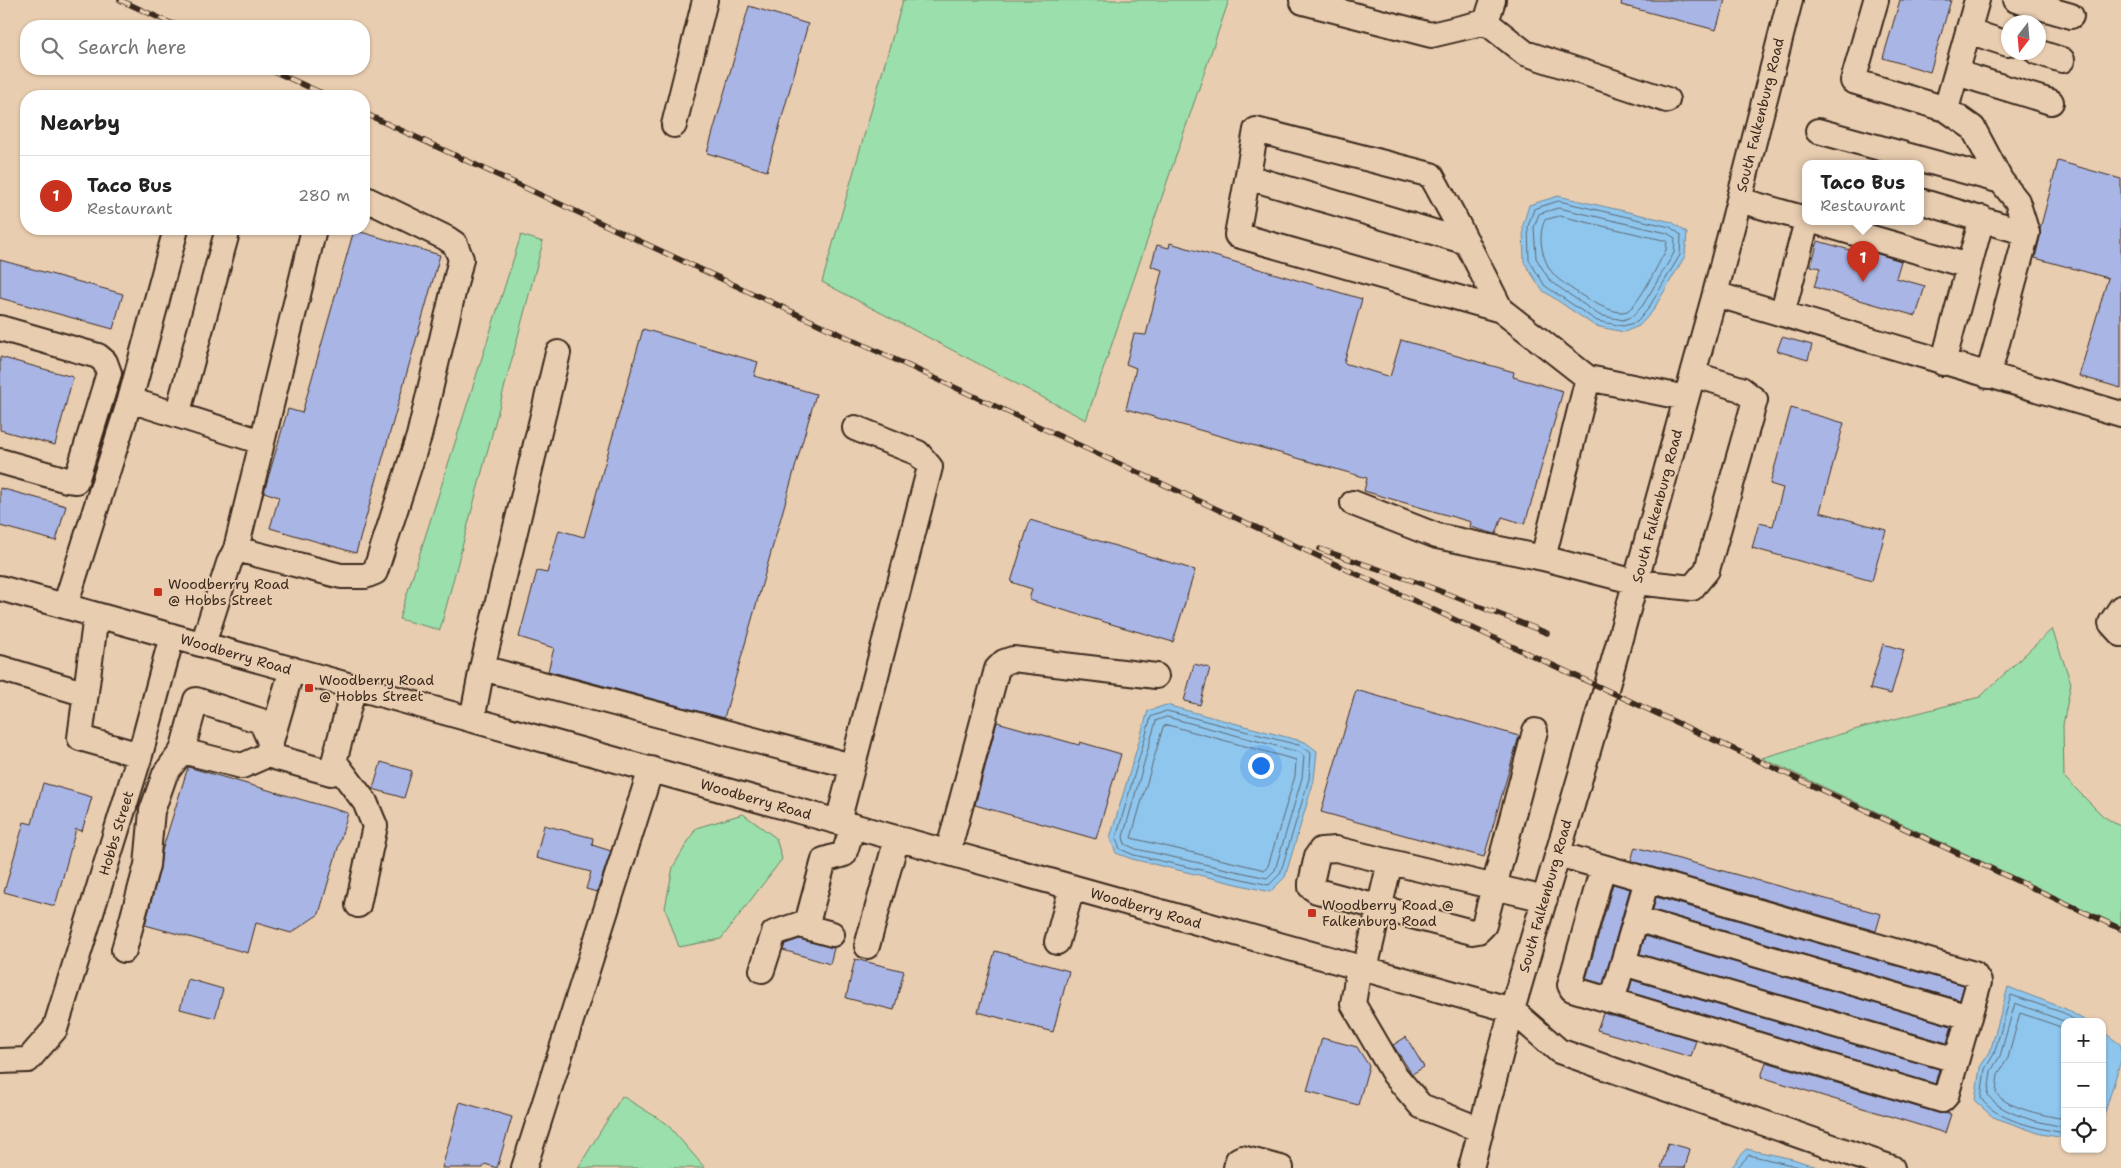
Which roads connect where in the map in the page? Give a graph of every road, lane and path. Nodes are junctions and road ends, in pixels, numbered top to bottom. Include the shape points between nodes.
1 (705, 0) edge
2 (1302, 0) edge
3 (1790, 0) edge
4 (1876, 0) edge
5 (1977, 0) edge
6 (2016, 0) edge
7 (1490, 11) edge
8 (2071, 16) dead end
9 (1968, 31) junction
10 (2001, 42) edge
11 (2046, 55) edge
12 (2062, 60) dead end
13 (1956, 73) junction
14 (1667, 100) dead end
15 (2051, 102) dead end
16 (1946, 109) junction
17 (674, 125) dead end
18 (1818, 131) dead end
19 (1248, 177) junction
20 (2001, 181) junction
21 (1739, 200) junction
22 (370, 201) edge
23 (1924, 202) edge
24 (1982, 218) junction
25 (1802, 219) edge
26 (1805, 225) edge
27 (1827, 225) edge
28 (2027, 233) junction
29 (174, 235) edge
30 (226, 235) edge
31 (313, 235) edge
32 (1467, 242) junction
33 (1969, 266) junction
34 (1715, 294) junction
35 (1501, 310) junction
36 (1782, 314) junction
37 (0, 328) edge
38 (558, 353) dead end
39 (1943, 363) junction
40 (1693, 374) junction
41 (1988, 376) junction
42 (1588, 378) junction
43 (1686, 398) junction
44 (130, 400) junction
45 (2121, 414) edge
46 (177, 415) junction
47 (855, 428) dead end
48 (262, 442) junction
49 (0, 461) edge
50 (1353, 503) dead end
51 (236, 549) junction
52 (1543, 558) junction
53 (1636, 582) junction
54 (0, 588) edge
55 (65, 606) junction
56 (2121, 608) edge
57 (96, 615) junction
58 (2121, 634) edge
59 (172, 636) junction
60 (203, 644) junction
61 (0, 668) edge
62 (482, 668) junction
63 (292, 669) junction
64 (1156, 676) dead end
65 (354, 687) junction
66 (86, 694) junction
67 (472, 720) junction
68 (1535, 732) dead end
69 (269, 750) junction
70 (182, 751) junction
71 (140, 755) junction
72 (334, 761) junction
73 (852, 766) junction
74 (651, 770) junction
75 (845, 824) junction
76 (897, 838) junction
77 (948, 852) junction
78 (1558, 854) junction
79 (1390, 862) junction
80 (1603, 867) junction
81 (1647, 880) junction
82 (1072, 887) junction
83 (1495, 887) junction
84 (1545, 899) junction
85 (358, 905) dead end
86 (1380, 908) junction
87 (1636, 919) junction
88 (807, 922) junction
89 (832, 934) dead end
90 (1057, 942) dead end
91 (867, 946) dead end
92 (124, 950) dead end
93 (1623, 963) junction
94 (1362, 968) junction
95 (762, 970) dead end
96 (1612, 1001) junction
97 (1512, 1010) junction
98 (1969, 1016) junction
99 (1956, 1060) junction
100 (0, 1061) edge
101 (1481, 1130) junction
102 (524, 1168) edge
103 (1236, 1168) edge
104 (1281, 1168) edge
105 (1471, 1168) edge
106 (1892, 1168) edge

1 - 17 street
2 - 7 street via 1431,35
3 - 21 street, South Falkenburg Road
4 - 16 street via 1852,81
5 - 9 street
6 - 8 street
7 - 14 street via 1525,53
9 - 10 street
9 - 13 street
11 - 12 street
13 - 15 street
13 - 16 street
16 - 20 street via 1973,128
18 - 20 street
19 - 32 street
19 - 32 street via 1256,130 1431,175
19 - 35 street via 1237,235
20 - 28 street via 2017,201
21 - 25 street
21 - 34 street, South Falkenburg Road
22 - 51 street via 446,238 455,244 461,259 420,436 375,572 365,576 341,576
23 - 24 street
24 - 28 street
24 - 33 street
26 - 36 street
27 - 33 street
28 - 41 street
29 - 44 street
30 - 46 street
31 - 48 street
32 - 35 street
33 - 39 street
34 - 36 street
34 - 40 street, South Falkenburg Road
35 - 42 street
36 - 39 street
37 - 49 street via 98,356 105,362 109,373 76,481
38 - 62 street
39 - 41 street
40 - 43 street, South Falkenburg Road
40 - 53 street via 1741,389 1755,400 1706,570 1692,588
41 - 45 street
42 - 43 street
42 - 52 street
43 - 53 street, South Falkenburg Road
44 - 46 street
44 - 55 street
46 - 48 street
47 - 73 street via 918,453 930,467
48 - 51 street
50 - 52 street via 1437,536
51 - 60 street
52 - 53 street
53 - 78 street, South Falkenburg Road
54 - 55 street, Woodberry Road
55 - 57 street, Woodberry Road
56 - 58 street via 2112,623
57 - 59 street, Woodberry Road
57 - 66 street
59 - 60 street, Woodberry Road
59 - 71 street, Hobbs Street
60 - 63 street, Woodberry Road
61 - 66 street
62 - 67 street
62 - 73 street
63 - 65 street, Woodberry Road
63 - 69 street
64 - 77 street via 1013,659 1004,662 997,669
65 - 67 street, Woodberry Road
65 - 72 street
66 - 71 street via 80,738
67 - 74 street, Woodberry Road
68 - 83 street
69 - 70 street via 242,766
69 - 70 street via 261,721 196,700
69 - 72 street via 331,773
70 - 92 street via 164,774 152,811 147,865
71 - 100 street, Hobbs Street via 55,1029 28,1060
72 - 85 street via 364,802 375,826
73 - 75 street
74 - 75 street, Woodberry Road
74 - 102 street
75 - 76 street, Woodberry Road
75 - 88 street via 844,854 824,860
76 - 77 street, Woodberry Road
76 - 91 street
77 - 82 street, Woodberry Road
78 - 80 street
78 - 84 street, South Falkenburg Road
79 - 83 street
79 - 86 street
79 - 86 street via 1328,848 1317,856 1311,887
80 - 81 street
80 - 96 street via 1570,985 1572,989
81 - 87 street
81 - 98 street via 1974,974 1979,982
82 - 90 street
82 - 94 street, Woodberry Road
83 - 84 street
83 - 86 street via 1484,925 1478,931
84 - 97 street, South Falkenburg Road
86 - 94 street
87 - 93 street
87 - 98 street
88 - 89 street via 806,927
88 - 95 street via 774,932
93 - 96 street
93 - 99 street
94 - 97 street, Woodberry Road
94 - 101 street via 1353,1004 1394,1074 1421,1106
96 - 99 street via 1942,1100
97 - 101 street, South Falkenburg Road
97 - 106 street via 1559,1051
98 - 99 street
101 - 105 street, South Falkenburg Road
103 - 104 street via 1242,1158

